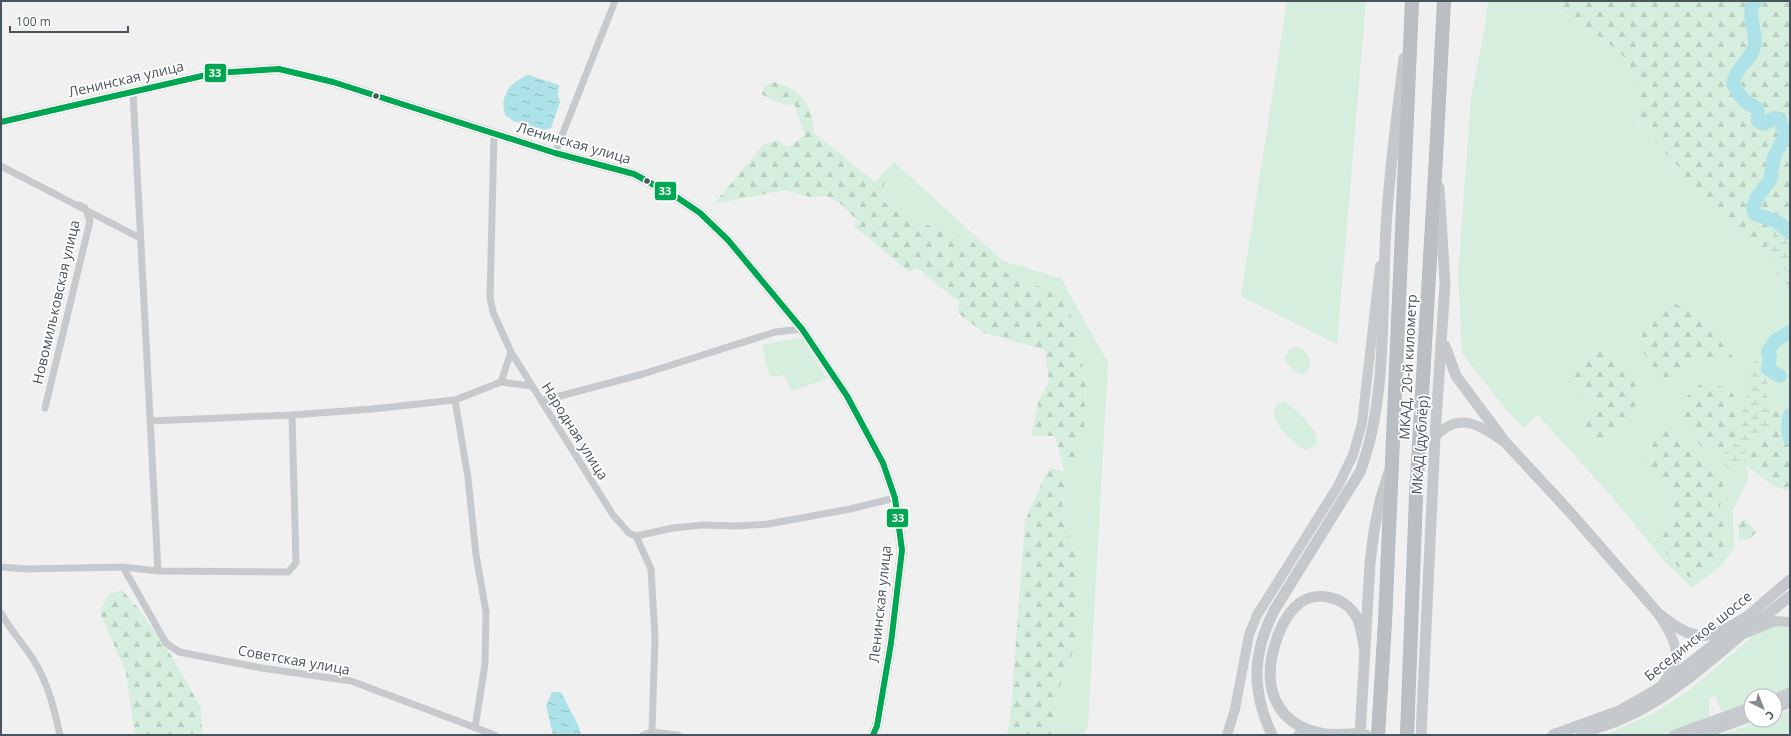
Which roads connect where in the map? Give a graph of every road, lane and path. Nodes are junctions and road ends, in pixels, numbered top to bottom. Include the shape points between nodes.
1 (615, 1) edge
2 (1411, 1) edge
3 (1444, 1) edge
4 (133, 92) junction
5 (1, 122) edge
6 (494, 135) junction
7 (555, 154) junction
8 (1436, 157) junction
9 (1, 166) edge
10 (79, 205) junction
11 (1386, 229) junction
12 (140, 238) junction
13 (802, 329) junction
14 (1443, 340) junction
15 (511, 352) junction
16 (501, 382) junction
17 (531, 386) junction
18 (455, 400) junction
19 (542, 401) junction
20 (45, 408) dead end
21 (292, 415) junction
22 (150, 421) junction
23 (1435, 437) junction
24 (1506, 443) junction
25 (1391, 466) junction
26 (895, 498) junction
27 (636, 536) junction
28 (1, 567) edge
29 (124, 569) junction
30 (158, 571) junction
31 (1790, 580) edge
32 (1790, 596) edge
33 (1, 613) edge
34 (1658, 613) junction
35 (1744, 618) junction
36 (1790, 622) edge
37 (1740, 636) junction
38 (1365, 652) junction
39 (1656, 690) junction
40 (1743, 710) edge
41 (1743, 719) edge
42 (1606, 726) junction
43 (475, 728) junction
44 (652, 732) junction
45 (1326, 734) junction
46 (60, 735) edge
47 (495, 735) edge
48 (643, 735) edge
49 (678, 735) edge
50 (873, 735) edge
51 (1227, 735) edge
52 (1272, 735) edge
53 (1298, 735) edge
54 (1357, 735) edge
55 (1366, 735) edge
56 (1378, 735) edge
57 (1407, 735) edge
58 (1420, 735) edge
59 (1554, 735) edge
60 (1584, 735) edge
61 (1674, 735) edge
62 (1699, 735) edge

1 - 7 street
2 - 11 main road
2 - 25 highway, МКАД, 20-й километр
3 - 8 highway, МКАД, 20-й километр
4 - 5 street, Ленинская улица
4 - 6 street, Ленинская улица via 215,72 279,69 333,82
4 - 12 street
6 - 7 street, Ленинская улица
6 - 15 street, Народная улица via 490,297 493,312
7 - 13 street, Ленинская улица via 634,174 700,212 728,240
8 - 14 main road, МКАД (дублёр) via 1446,283
8 - 57 highway, МКАД, 20-й километр via 1416,496
9 - 10 street
10 - 12 street
10 - 20 street, Новомильковская улица via 85,208 90,222
11 - 51 street via 1373,317 1362,423 1353,455 1338,486 1257,615 1249,635 1235,709
11 - 52 main road via 1378,401 1366,456 1350,490 1272,616 1261,642 1256,670 1261,707
12 - 22 street
13 - 19 street via 775,332 643,374
13 - 26 street, Ленинская улица via 848,396 883,462
14 - 23 main road, МКАД (дублёр)
14 - 24 main road via 1456,376
15 - 16 street
15 - 17 street, Народная улица
16 - 17 street
16 - 18 street
17 - 19 street, Народная улица
18 - 21 street
18 - 43 street via 486,612 486,664
19 - 27 street, Народная улица via 613,515 629,533
21 - 22 street
21 - 30 street via 296,562 292,568 288,572
22 - 30 street
23 - 24 street via 1448,425 1472,423
23 - 58 main road, МКАД (дублёр)
24 - 34 main road
25 - 38 main road, МКАД (дублёр) via 1374,531
25 - 56 highway, МКАД, 20-й километр
26 - 27 street via 768,524 703,525
26 - 50 street, Ленинская улица via 902,550 891,643 877,726
27 - 44 street, Народная улица via 651,569 655,637
28 - 29 street
29 - 30 street
29 - 43 street, Советская улица via 166,643 179,652 351,681
31 - 35 main road, Бесединское шоссе
32 - 37 main road, Бесединское шоссе
33 - 46 street via 33,659 44,680 53,701
34 - 35 main road via 1673,625 1696,636 1710,636 1724,631
34 - 39 street via 1674,639 1676,652 1675,664
35 - 39 main road, Бесединское шоссе
36 - 37 street via 1774,622
37 - 42 main road, Бесединское шоссе via 1684,683 1652,704
38 - 45 main road via 1358,620 1347,604 1328,596 1315,596 1302,601 1286,617 1280,629 1275,644 1270,685 1277,706 1295,724
38 - 54 main road, МКАД (дублёр)
39 - 59 main road, Бесединское шоссе via 1619,711
40 - 61 street
41 - 62 main road
42 - 59 main road, Бесединское шоссе
42 - 60 main road
43 - 47 street, Советская улица
44 - 48 street
44 - 49 street
45 - 53 street
45 - 54 main road
54 - 55 main road, bridge

